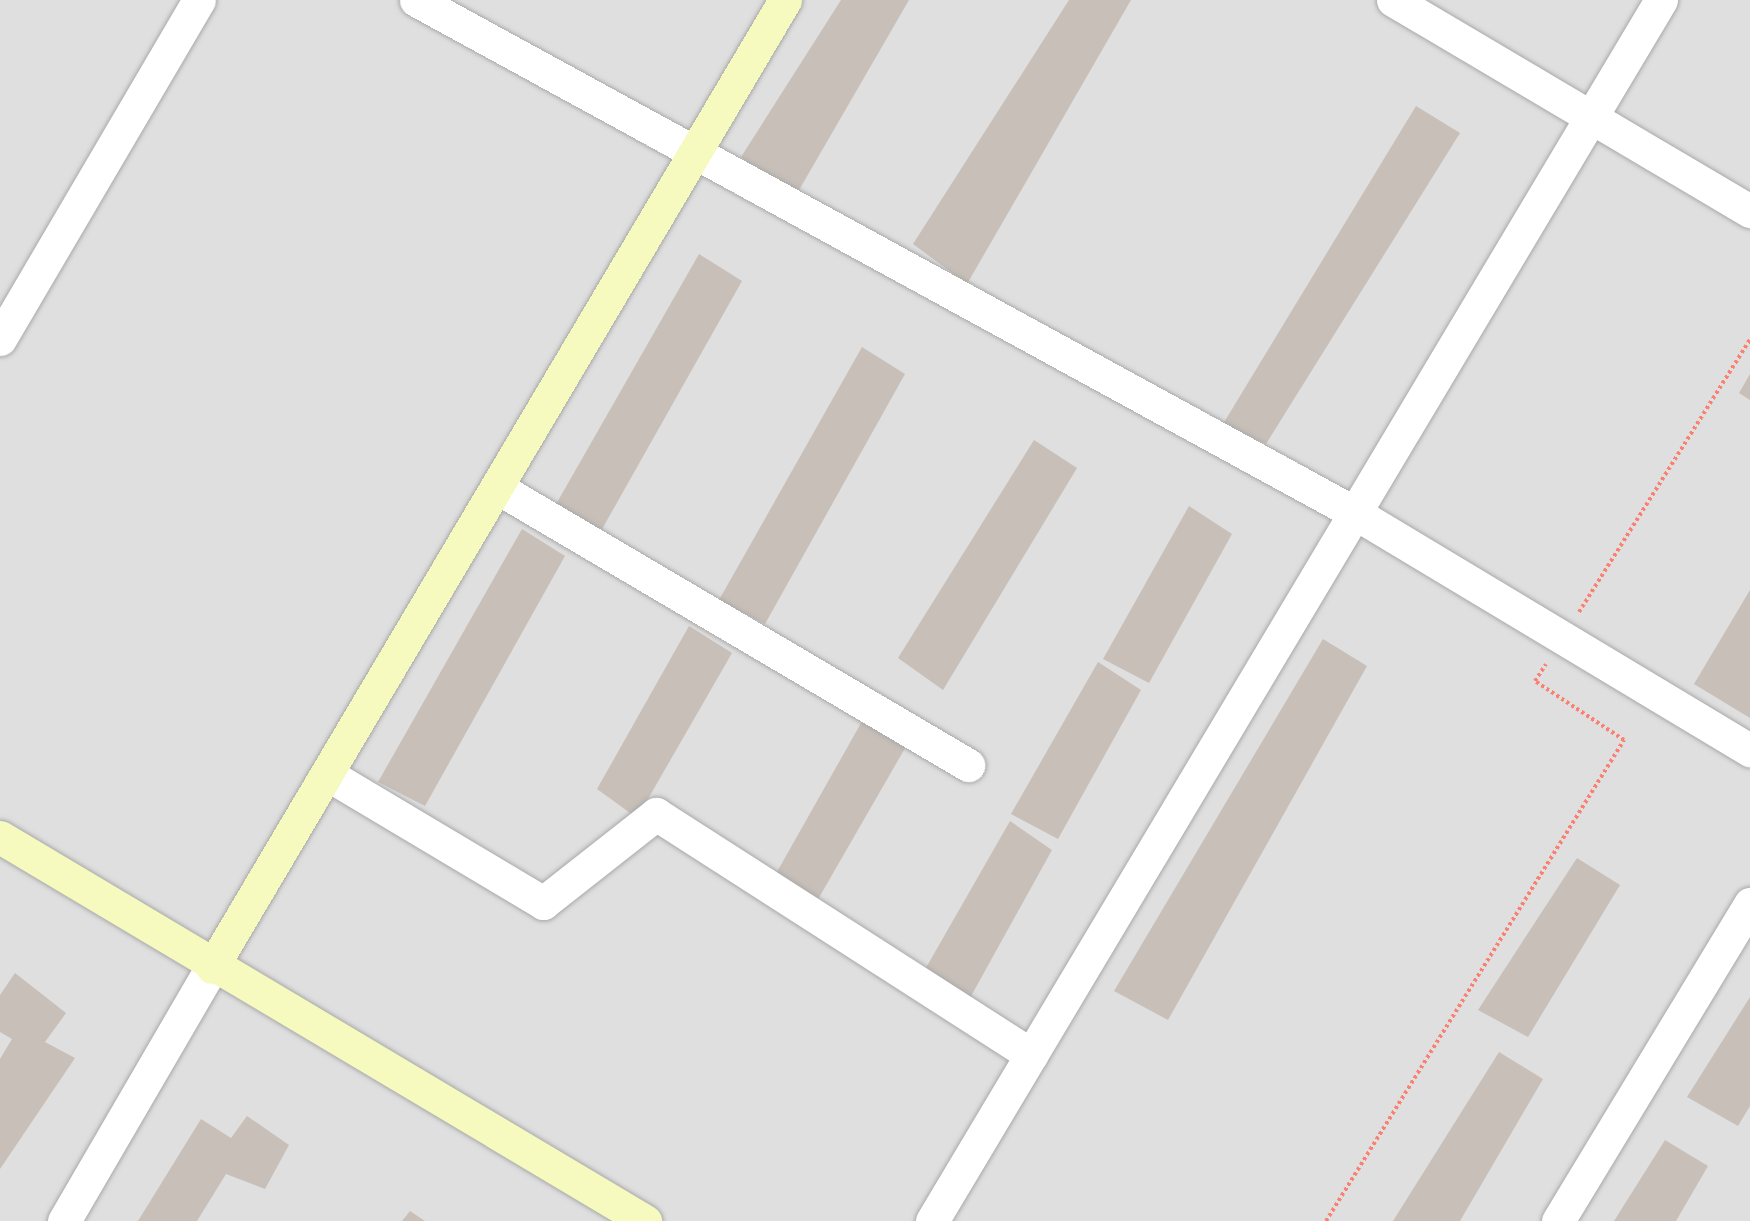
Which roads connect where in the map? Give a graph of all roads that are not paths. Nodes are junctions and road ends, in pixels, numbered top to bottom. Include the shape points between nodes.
1 (199, 0) edge
2 (416, 0) edge
3 (785, 0) edge
4 (1393, 0) edge
5 (1661, 0) edge
6 (1593, 115) junction
7 (695, 152) junction
8 (1750, 211) edge
9 (0, 339) edge
10 (498, 488) junction
11 (1355, 513) junction
12 (1750, 750) edge
13 (968, 765) dead end
14 (327, 774) junction
15 (0, 837) edge
16 (1750, 904) edge
17 (212, 967) junction
18 (1031, 1055) junction
19 (64, 1221) edge
20 (645, 1221) edge
21 (932, 1221) edge
22 (1558, 1221) edge

1 - 9 street
2 - 7 street
3 - 7 main road
4 - 6 street
5 - 6 street
6 - 8 street
6 - 11 street
7 - 10 main road
7 - 11 street
10 - 13 street
10 - 14 main road
11 - 12 street
11 - 18 street
14 - 17 main road
14 - 18 street via 543,903 656,814
15 - 17 main road
16 - 22 street
17 - 19 street
17 - 20 main road
18 - 21 street

